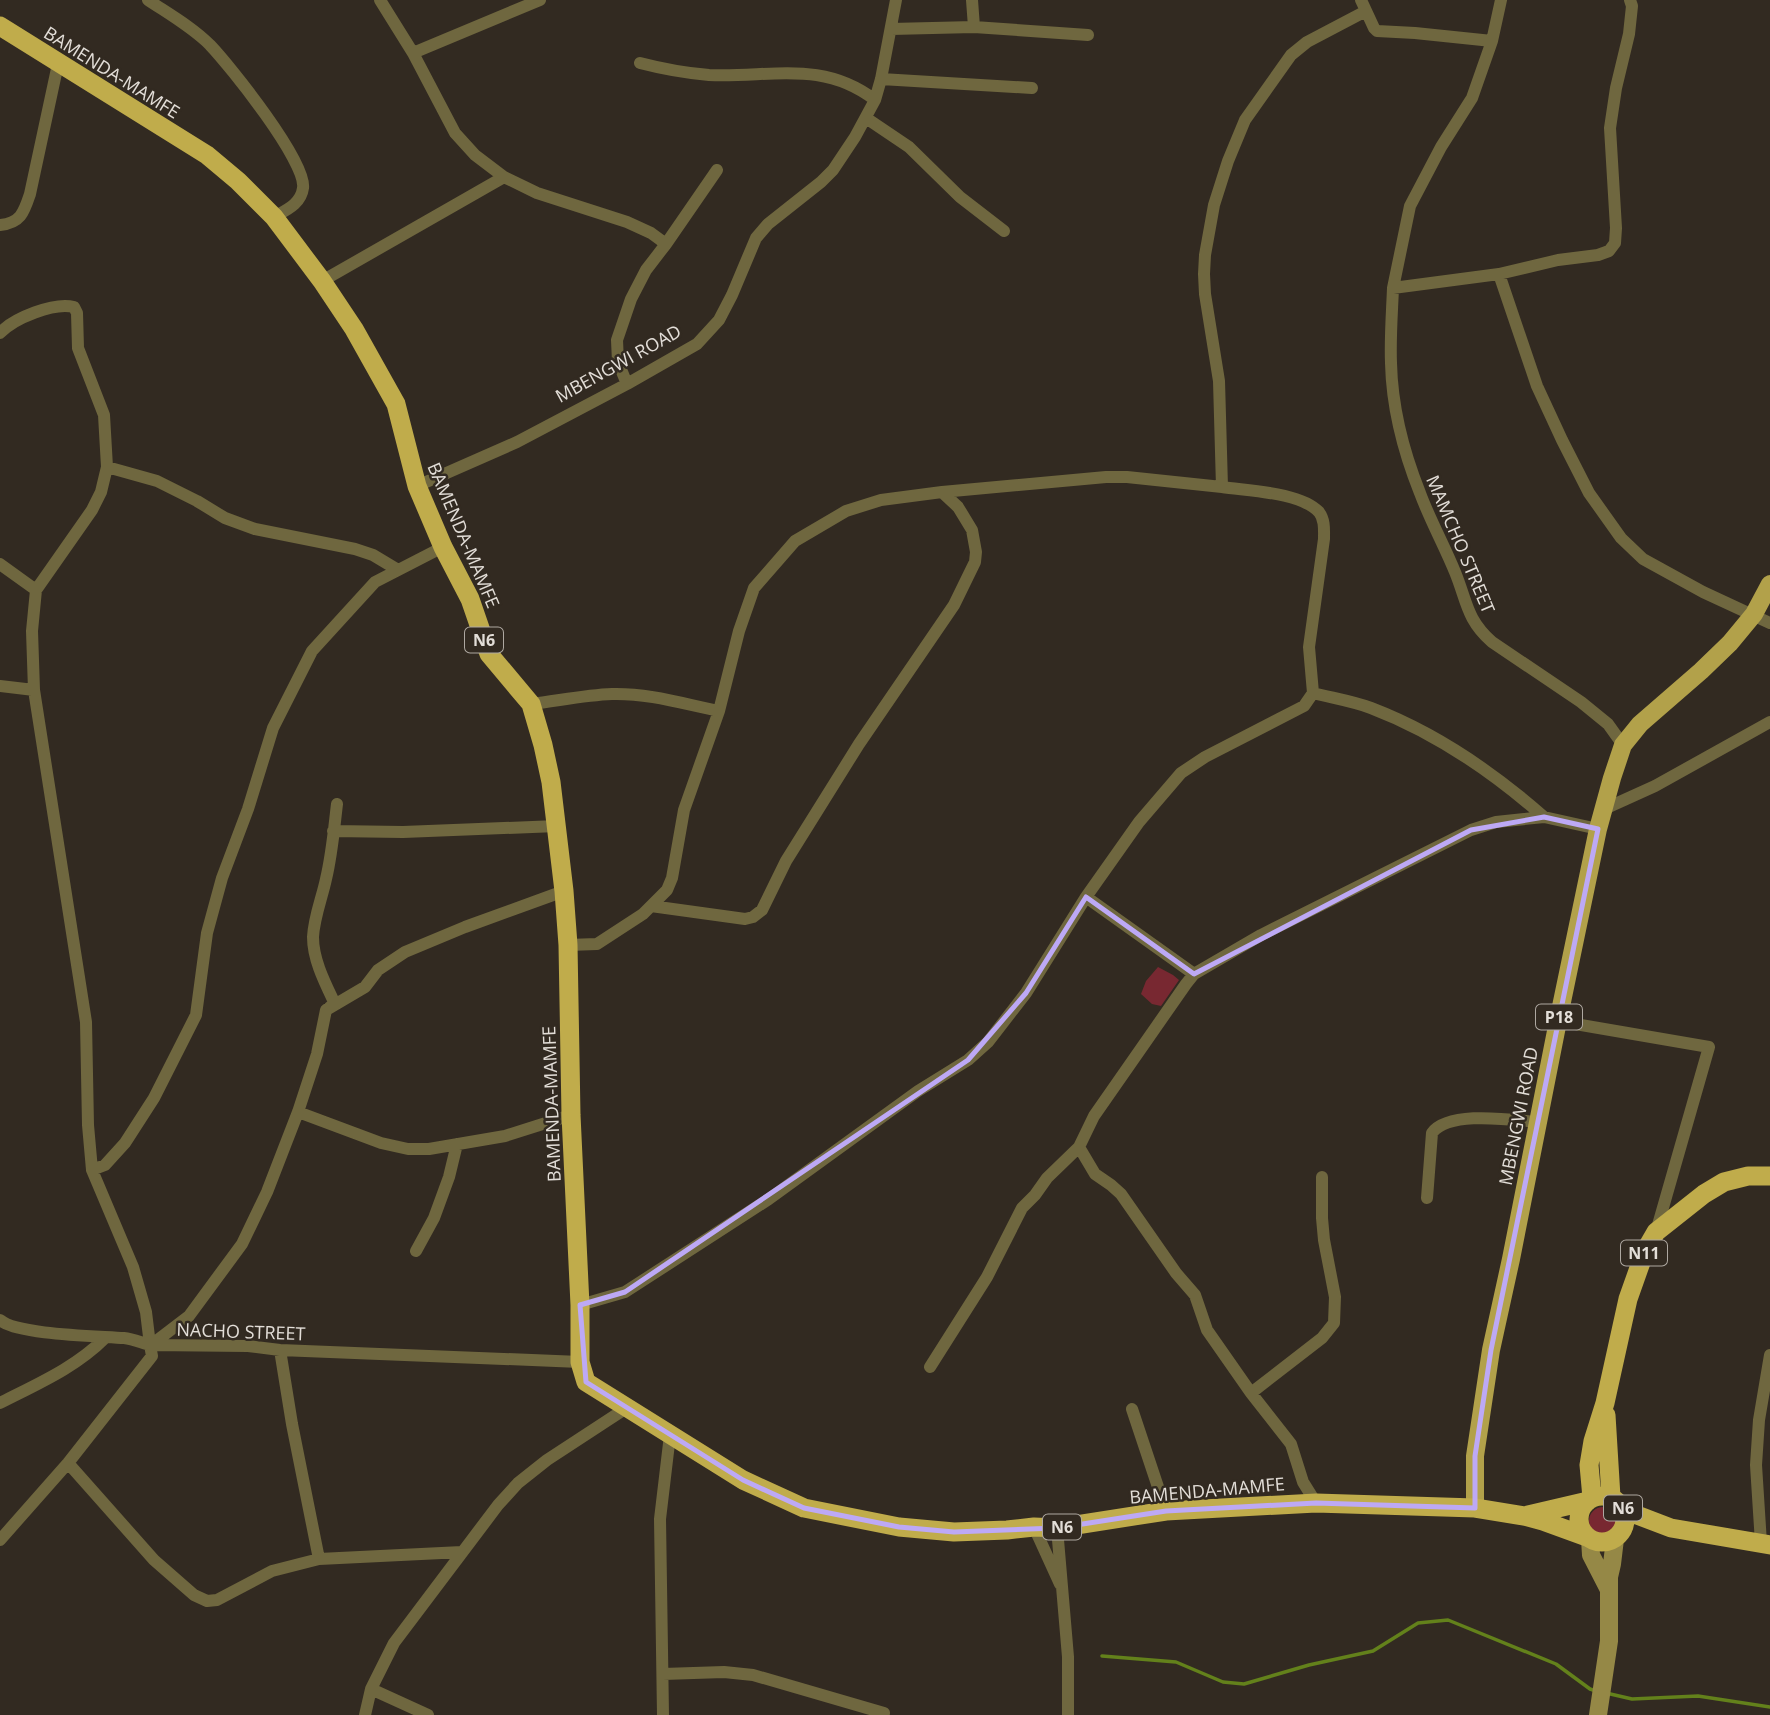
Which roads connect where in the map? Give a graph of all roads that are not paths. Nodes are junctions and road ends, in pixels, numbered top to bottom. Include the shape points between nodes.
1 (148, 0) edge
2 (380, 0) edge
3 (540, 0) edge
4 (896, 0) edge
5 (972, 0) edge
6 (1501, 0) edge
7 (1630, 0) edge
8 (1363, 5) edge
9 (0, 26) edge
10 (974, 27) junction
11 (891, 29) junction
12 (1088, 35) dead end
13 (1492, 41) junction
14 (413, 53) junction
15 (640, 63) dead end
16 (58, 64) junction
17 (881, 79) junction
18 (1032, 88) dead end
19 (875, 100) junction
20 (866, 118) junction
21 (716, 170) dead end
22 (504, 177) junction
23 (274, 217) junction
24 (0, 225) edge
25 (1003, 231) dead end
26 (666, 243) junction
27 (1500, 274) junction
28 (322, 281) junction
29 (1393, 288) junction
30 (0, 333) edge
31 (627, 384) junction
32 (107, 467) junction
33 (417, 486) junction
34 (1222, 487) junction
35 (942, 492) junction
36 (443, 547) junction
37 (0, 564) edge
38 (398, 570) junction
39 (1770, 584) edge
40 (36, 590) junction
41 (1762, 619) edge
42 (0, 686) edge
43 (34, 690) junction
44 (1313, 693) junction
45 (531, 704) junction
46 (719, 711) junction
47 (1770, 722) edge
48 (1623, 745) junction
49 (337, 804) dead end
50 (1602, 810) junction
51 (1544, 817) junction
52 (557, 827) junction
53 (1598, 829) junction
54 (333, 831) junction
55 (564, 891) junction
56 (1086, 897) junction
57 (651, 906) junction
58 (568, 945) junction
59 (1194, 974) junction
60 (327, 1010) junction
61 (1558, 1021) junction
62 (298, 1112) junction
63 (571, 1115) junction
64 (1538, 1122) junction
65 (457, 1144) junction
66 (1079, 1147) junction
67 (92, 1170) junction
68 (1770, 1175) edge
69 (1322, 1177) dead end
70 (1427, 1198) dead end
71 (1656, 1231) junction
72 (415, 1251) dead end
73 (580, 1306) junction
74 (0, 1320) edge
75 (105, 1338) junction
76 (150, 1345) junction
77 (281, 1350) junction
78 (1770, 1355) edge
79 (580, 1362) junction
80 (930, 1367) dead end
81 (1251, 1393) junction
82 (0, 1403) edge
83 (1132, 1409) dead end
84 (625, 1410) junction
85 (670, 1435) junction
86 (68, 1464) junction
87 (1604, 1502) junction
88 (1316, 1503) junction
89 (1475, 1508) junction
90 (1166, 1511) junction
91 (1524, 1516) junction
92 (1034, 1527) junction
93 (1057, 1528) junction
94 (1671, 1528) junction
95 (1588, 1538) junction
96 (1616, 1538) junction
97 (0, 1540) edge
98 (1766, 1544) edge
99 (462, 1552) junction
100 (319, 1559) junction
101 (1609, 1590) junction
102 (1064, 1594) junction
103 (663, 1675) junction
104 (372, 1689) junction
105 (884, 1713) dead end
106 (1599, 1714) edge
107 (365, 1715) edge
108 (429, 1715) edge
109 (663, 1715) edge
110 (1068, 1715) edge

1 - 23 street via 209,44 278,132 303,175 302,195
2 - 14 street
3 - 14 street
4 - 11 street, MBENGWI ROAD
5 - 10 street
6 - 13 street, MAMCHO STREET
7 - 27 street via 1629,34 1610,128 1615,243 1598,255
8 - 13 street via 1381,33
8 - 34 street via 1291,55 1245,120 1214,205 1204,274 1219,381
9 - 16 highway, BAMENDA-MAMFE / N6
10 - 11 street
10 - 12 street
11 - 17 street, MBENGWI ROAD
13 - 29 street, MAMCHO STREET via 1472,98 1410,206
14 - 22 street via 455,133
15 - 19 street via 710,75 818,74 850,84
16 - 23 highway, BAMENDA-MAMFE / N6 via 207,155
16 - 24 street via 30,194 23,213 11,224
17 - 18 street
17 - 19 street, MBENGWI ROAD
19 - 20 street, MBENGWI ROAD
20 - 25 street via 909,148
20 - 31 street, MBENGWI ROAD via 833,170 756,238 719,320 697,344
21 - 26 street
22 - 26 street via 627,222
22 - 28 street
23 - 28 highway, BAMENDA-MAMFE / N6
26 - 31 street via 631,299 617,340 618,362
27 - 29 street
27 - 41 street via 1547,408 1589,493 1621,538 1643,559
28 - 33 highway, BAMENDA-MAMFE / N6 via 396,404
29 - 48 street, MAMCHO STREET via 1391,364 1397,414 1411,470 1471,617 1492,642 1600,717
30 - 32 street via 31,314 74,307 78,348 104,415
31 - 33 street, MBENGWI ROAD via 517,442
32 - 38 street via 157,481 255,529 355,549
32 - 40 street via 92,510
33 - 36 highway, BAMENDA-MAMFE / N6
34 - 35 street via 1106,477
34 - 44 street via 1305,503 1324,522 1309,647
35 - 46 street via 881,500 846,511 795,541 754,588
35 - 57 street via 972,530 975,562 954,605 786,861 762,910 745,919
36 - 38 street
36 - 45 highway, BAMENDA-MAMFE / N6 via 470,599 489,654
37 - 40 street
38 - 67 street via 375,582 312,651 274,728 222,878 207,933 196,1016 125,1143 105,1165
39 - 41 main road, MBENGWI ROAD / P18
40 - 43 street
41 - 48 main road, MBENGWI ROAD / P18 via 1640,724
42 - 43 street
43 - 67 street via 86,1022
44 - 51 street via 1401,721 1469,759
44 - 56 street via 1304,706 1181,774 1139,821
45 - 46 street via 629,694
45 - 52 highway, BAMENDA-MAMFE / N6
46 - 57 street via 684,810 672,878
47 - 50 street
48 - 50 main road, MBENGWI ROAD / P18
49 - 54 street
50 - 53 main road, MBENGWI ROAD / P18
51 - 53 street
51 - 59 street via 1471,830 1261,935
52 - 54 street
52 - 55 highway, BAMENDA-MAMFE / N6
53 - 61 main road, MBENGWI ROAD / P18
54 - 60 street via 313,939 315,957 335,1004
55 - 58 highway, BAMENDA-MAMFE / N6
55 - 60 street via 405,952 378,970 365,987
56 - 59 street
56 - 73 street via 1026,993 968,1060 769,1199 625,1292
57 - 58 street via 597,944
58 - 63 highway, BAMENDA-MAMFE / N6
59 - 66 street via 1094,1116
60 - 62 street
61 - 64 main road, MBENGWI ROAD / P18
61 - 71 street via 1709,1047
62 - 65 street via 408,1149
62 - 76 street via 242,1244 189,1316
63 - 65 street via 505,1136
63 - 73 highway, BAMENDA-MAMFE / N6
64 - 70 street via 1463,1118 1437,1126 1432,1133
64 - 89 main road, MBENGWI ROAD / P18 via 1491,1350 1475,1456
65 - 72 street via 434,1217
66 - 80 street via 1022,1208 987,1277
66 - 81 street via 1095,1174 1121,1194 1195,1295 1207,1330
67 - 76 street via 133,1267
68 - 71 highway, N11 via 1724,1182
69 - 81 street via 1334,1323 1322,1338
71 - 87 highway, N11 via 1628,1298 1605,1404
73 - 79 highway, BAMENDA-MAMFE / N6
74 - 75 street, NACHO STREET via 25,1330
75 - 76 street, NACHO STREET
75 - 82 street via 70,1367
76 - 77 street, NACHO STREET
76 - 86 street via 152,1356
77 - 79 street, NACHO STREET
77 - 100 street
78 - 98 street via 1756,1465
79 - 84 highway, BAMENDA-MAMFE / N6 via 586,1382
81 - 88 street via 1291,1444 1303,1482
83 - 90 street
84 - 85 highway, BAMENDA-MAMFE / N6
84 - 99 street via 518,1483
85 - 92 highway, BAMENDA-MAMFE / N6 via 743,1480 804,1508 899,1527 954,1532
85 - 103 street via 660,1519
86 - 97 street
86 - 100 street via 154,1560 207,1601 272,1571
87 - 91 highway, BAMENDA-MAMFE / N6
87 - 94 highway, N6
87 - 95 highway, N6 via 1583,1507 1579,1514 1581,1530
87 - 96 highway, N6 via 1626,1517
88 - 89 highway, BAMENDA-MAMFE / N6
88 - 90 highway, BAMENDA-MAMFE / N6
89 - 91 highway, BAMENDA-MAMFE / N6
90 - 93 highway, BAMENDA-MAMFE / N6
91 - 95 highway, BAMENDA-MAMFE / N6
92 - 93 highway, BAMENDA-MAMFE / N6
92 - 102 street
93 - 102 street
94 - 96 highway, N6 via 1638,1530
94 - 98 highway, N6
95 - 96 highway, N6 via 1602,1543
95 - 101 main road via 1591,1555
96 - 101 main road
99 - 100 street
99 - 104 street via 394,1643
101 - 106 main road via 1609,1641
102 - 110 street
103 - 105 street via 753,1675
103 - 109 street
104 - 107 street
104 - 108 street

